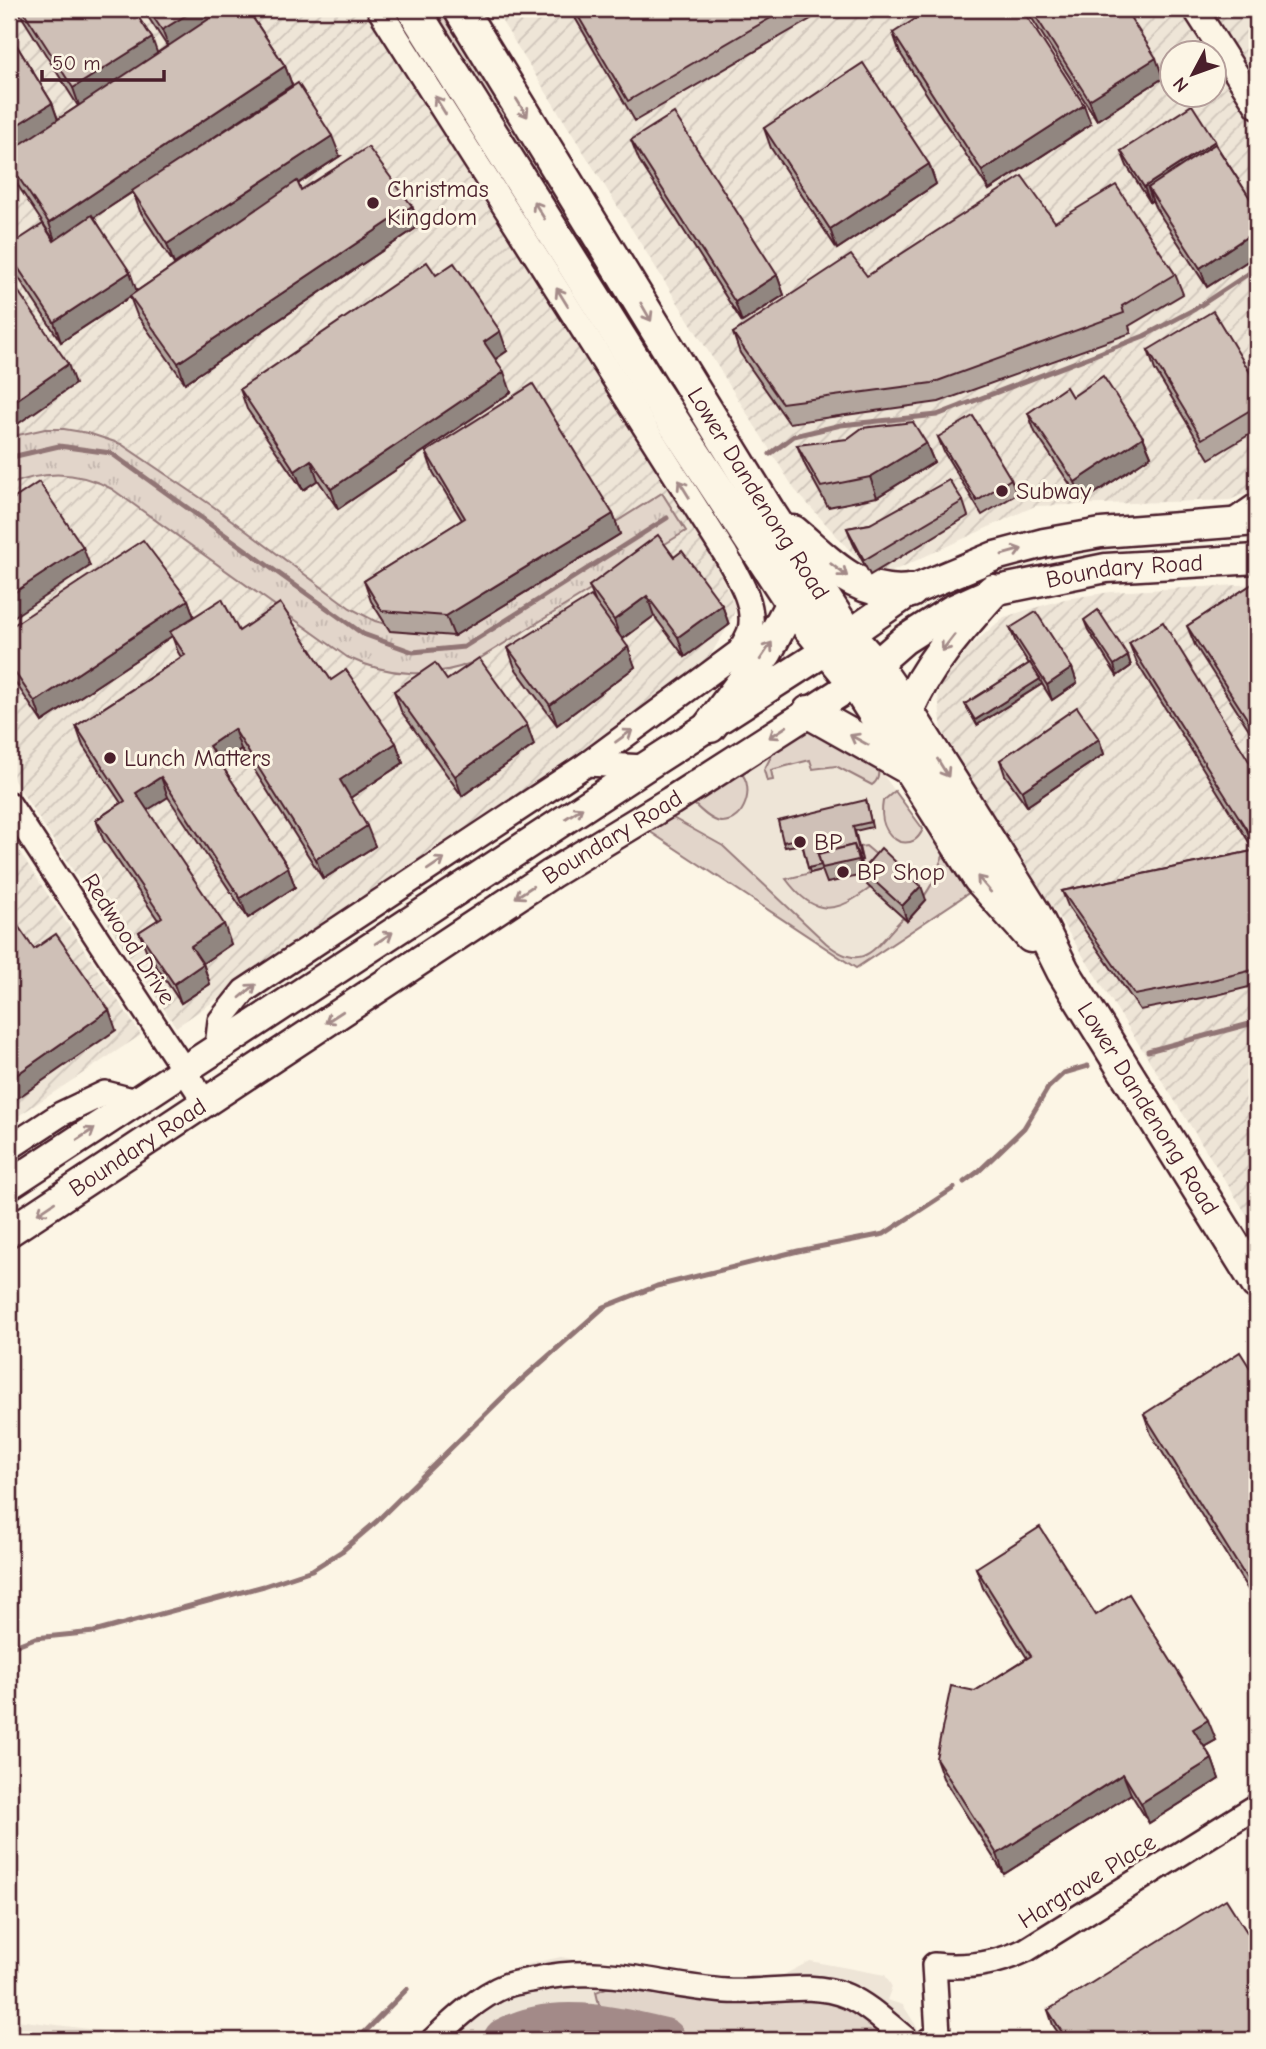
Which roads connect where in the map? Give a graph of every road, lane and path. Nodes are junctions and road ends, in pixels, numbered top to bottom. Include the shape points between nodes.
1 (379, 9) edge
2 (413, 9) edge
3 (460, 9) edge
4 (1195, 9) edge
5 (1257, 106) edge
6 (1257, 505) edge
7 (768, 511) junction
8 (1244, 522) edge
9 (711, 533) junction
10 (758, 550) junction
11 (1257, 559) edge
12 (911, 591) junction
13 (993, 591) junction
14 (792, 603) junction
15 (838, 642) junction
16 (865, 674) junction
17 (907, 711) junction
18 (809, 712) junction
19 (710, 726) junction
20 (586, 764) junction
21 (645, 767) junction
22 (909, 768) junction
23 (9, 804) edge
24 (1063, 971) junction
25 (217, 1047) junction
26 (184, 1070) junction
27 (136, 1101) junction
28 (205, 1102) junction
29 (9, 1148) edge
30 (9, 1185) edge
31 (9, 1232) edge
32 (1257, 1283) edge
33 (1257, 1806) edge
34 (433, 2040) edge
35 (907, 2040) edge
36 (929, 2040) edge

9 -> 1 street
10 -> 2 highway, Lower Dandenong Road
3 -> 7 highway, Lower Dandenong Road
4 - 5 street
6 - 8 street, Boundary Road
7 -> 12 highway via 863,586 880,592
7 - 15 highway, Lower Dandenong Road
12 -> 8 main road, Boundary Road via 995,556 1044,543 1101,533
9 - 10 street, Lower Dandenong Road
20 -> 9 street via 740,651 750,632 751,613 740,579
10 - 14 highway, Lower Dandenong Road
11 - 13 main road, Boundary Road via 1106,568
12 - 15 main road, Boundary Road
13 - 16 main road, Boundary Road via 951,610 904,640
13 -> 17 highway via 948,643
14 - 15 highway, Lower Dandenong Road
19 -> 14 highway via 766,652
15 - 16 highway, Lower Dandenong Road
15 - 19 main road, Boundary Road
16 - 17 highway, Lower Dandenong Road
16 - 18 main road, Boundary Road
16 - 22 highway, Lower Dandenong Road
17 -> 24 highway, Lower Dandenong Road via 1034,913
22 -> 18 highway
18 -> 28 main road, Boundary Road via 551,874
19 - 21 main road, Boundary Road
20 - 21 street, Boundary Road
25 -> 20 street via 220,1021 244,991
25 -> 21 main road, Boundary Road
24 -> 22 highway, Lower Dandenong Road via 979,878
23 - 26 street, Redwood Drive
24 - 32 highway, Lower Dandenong Road
25 - 26 main road, Boundary Road
26 - 27 main road, Boundary Road
26 - 28 street, Redwood Drive
27 - 29 street via 105,1093 61,1114
30 -> 27 main road, Boundary Road
28 -> 31 main road, Boundary Road
33 - 36 street, Hargrave Place via 1020,1953 968,1966 933,1965 937,2034
34 - 35 street via 465,2011 504,1986 565,1973 594,1973 727,1991 821,1990 846,1995

